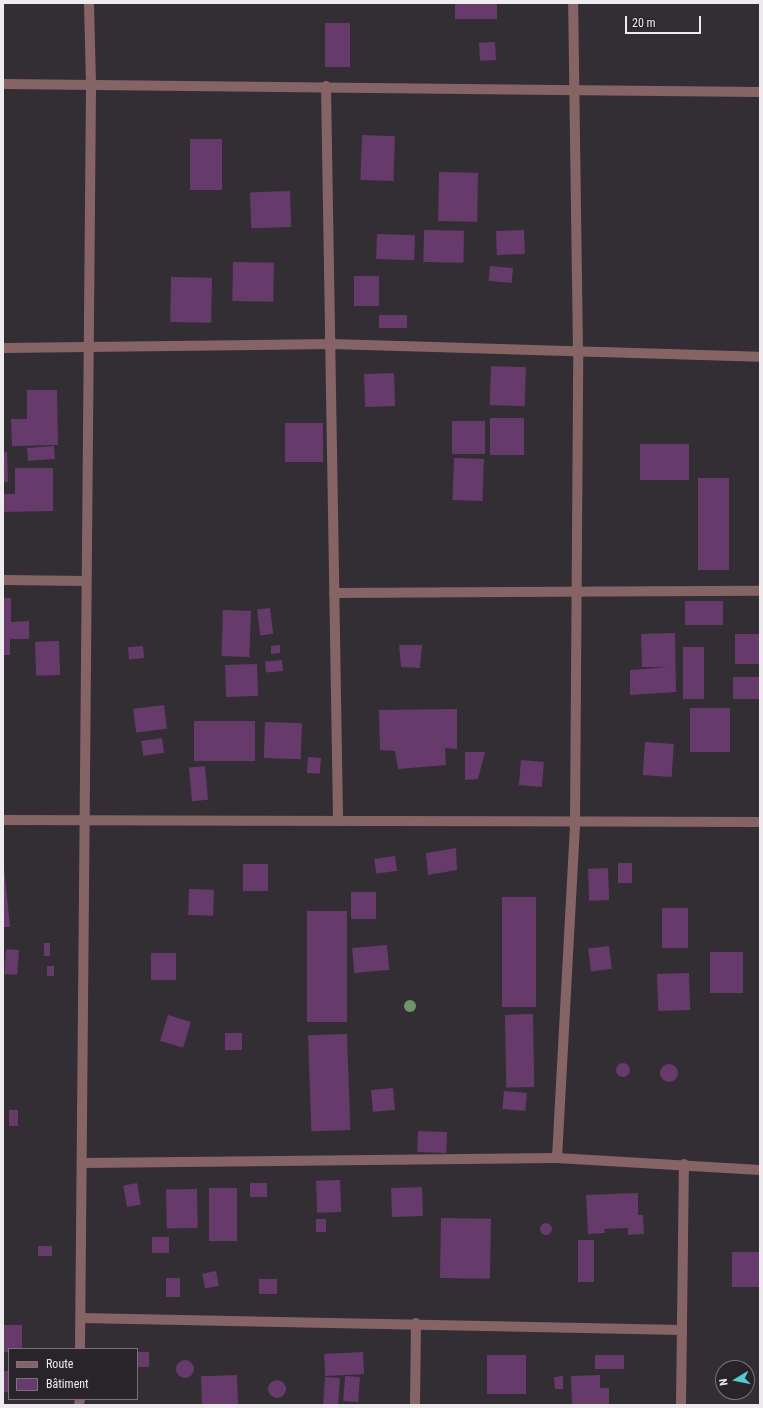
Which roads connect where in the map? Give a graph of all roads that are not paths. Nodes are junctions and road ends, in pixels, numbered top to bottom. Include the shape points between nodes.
1 (89, 3) edge
2 (573, 3) edge
3 (3, 84) edge
4 (91, 84) junction
5 (326, 86) junction
6 (573, 92) junction
7 (760, 92) edge
8 (331, 344) junction
9 (88, 347) junction
10 (3, 348) edge
11 (578, 352) junction
12 (760, 357) edge
13 (3, 580) edge
14 (86, 581) junction
15 (760, 591) edge
16 (577, 592) junction
17 (334, 593) junction
18 (3, 820) edge
19 (84, 821) junction
20 (338, 821) junction
21 (575, 822) junction
22 (760, 822) edge
23 (557, 1158) junction
24 (83, 1163) junction
25 (684, 1164) junction
26 (760, 1170) edge
27 (80, 1318) junction
28 (416, 1323) junction
29 (682, 1330) junction
30 (80, 1348) edge
31 (415, 1405) edge
32 (682, 1405) edge

1 - 4 street
2 - 6 street
3 - 4 street
4 - 5 street
4 - 9 street
5 - 6 street
5 - 8 street
6 - 7 street
6 - 11 street
8 - 9 street
8 - 11 street
8 - 17 street
9 - 10 street
9 - 14 street
11 - 12 street
11 - 16 street
13 - 14 street
14 - 19 street
15 - 16 street
16 - 17 street
16 - 21 street
17 - 20 street
18 - 19 street
19 - 20 street
19 - 24 street
20 - 21 street
21 - 22 street
21 - 23 street
23 - 24 street
23 - 25 street
24 - 27 street
25 - 26 street
25 - 29 street
27 - 28 street
27 - 30 street
28 - 29 street
28 - 31 street
29 - 32 street

